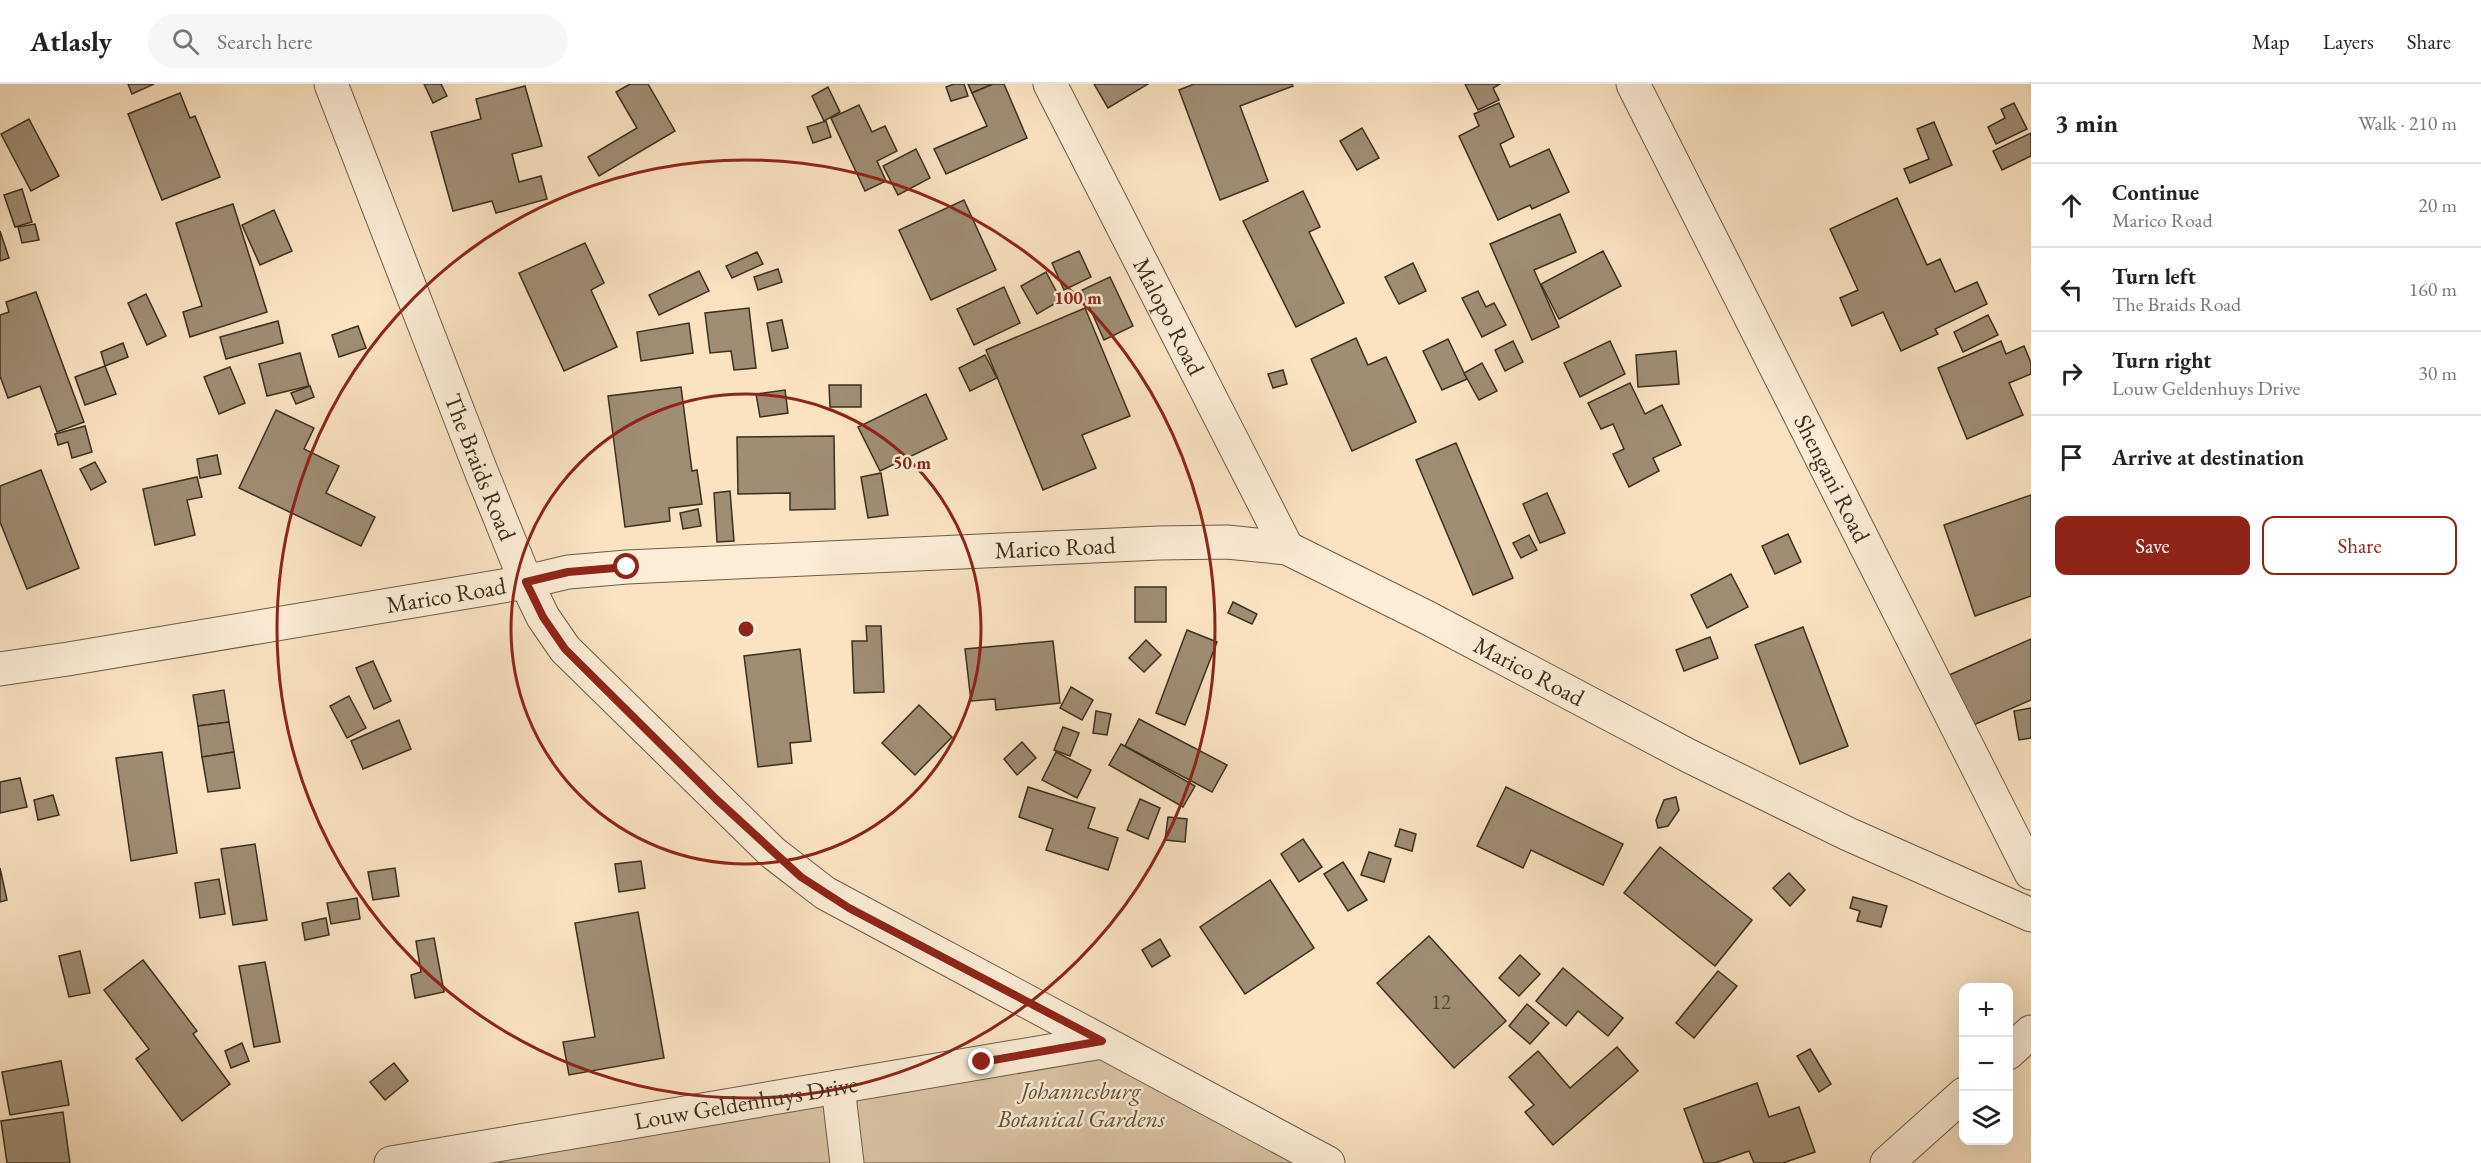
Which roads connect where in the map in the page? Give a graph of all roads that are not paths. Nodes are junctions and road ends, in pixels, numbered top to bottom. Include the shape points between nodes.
1 (331, 84) edge
2 (1050, 84) edge
3 (1634, 84) edge
4 (1287, 548) junction
5 (526, 582) junction
6 (0, 669) edge
7 (2031, 873) edge
8 (2031, 915) edge
9 (2031, 1032) edge
10 (1102, 1041) junction
11 (2013, 1048) edge
12 (838, 1087) junction
13 (1959, 1098) edge
14 (515, 1152) edge
15 (391, 1163) edge
16 (847, 1163) edge
17 (1328, 1163) edge
18 (1887, 1163) edge

1 - 5 street, The Braids Road
2 - 4 street, Malopo Road
3 - 7 street, Shengani Road
4 - 5 street, Marico Road via 1227,542 1159,543 627,567 568,572
4 - 8 street, Marico Road via 1689,756 1848,834
5 - 6 street, Marico Road
5 - 10 street, The Braids Road via 565,649 801,877 849,908
9 - 11 street
10 - 12 street, Louw Geldenhuys Drive
10 - 17 street, The Braids Road
12 - 14 street, Louw Geldenhuys Drive
12 - 16 street
13 - 18 street
14 - 15 street, Louw Geldenhuys Drive

